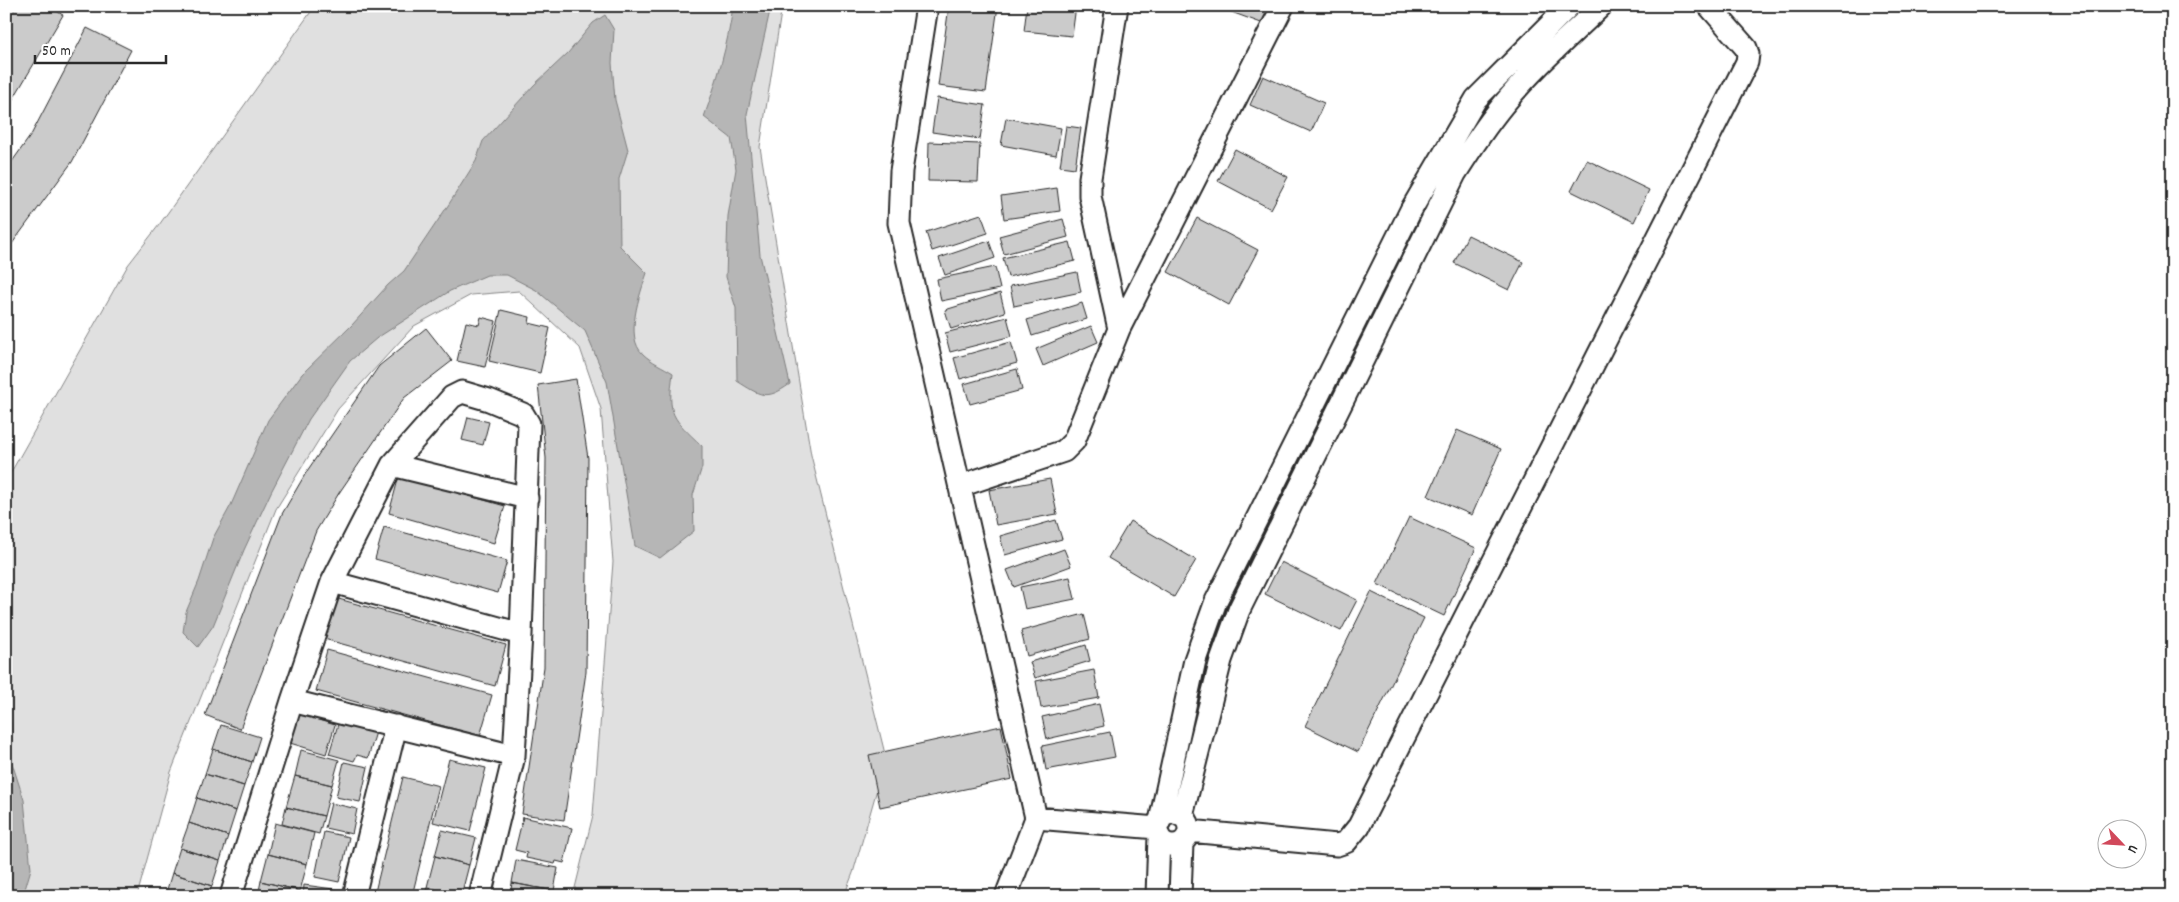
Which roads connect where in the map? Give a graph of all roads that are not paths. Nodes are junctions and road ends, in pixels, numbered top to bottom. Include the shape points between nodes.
1 (928, 6) edge
2 (1118, 6) edge
3 (1283, 6) edge
4 (1569, 6) edge
5 (1602, 6) edge
6 (1709, 6) edge
7 (1119, 329) junction
8 (1333, 366) junction
9 (1354, 377) junction
10 (392, 465) junction
11 (960, 486) junction
12 (527, 498) junction
13 (332, 582) junction
14 (522, 634) junction
15 (292, 701) junction
16 (396, 726) junction
17 (514, 756) junction
18 (1036, 818) junction
19 (1159, 828) junction
20 (1184, 830) junction
21 (231, 896) edge
22 (354, 896) edge
23 (480, 896) edge
24 (1006, 896) edge
25 (1157, 896) edge
26 (1180, 896) edge

1 - 11 street via 901,171 899,223
2 - 7 street via 1090,178 1090,196
3 - 7 street
4 - 8 street via 1476,99 1411,210
5 - 9 street via 1538,66 1482,132 1455,174
6 - 20 street via 1746,48 1747,62 1359,826 1346,842 1337,845
7 - 11 street via 1074,441 1064,450
8 - 9 street
8 - 19 street via 1216,601 1195,660
9 - 20 street via 1239,610 1222,660
10 - 12 street
10 - 12 street via 452,397 468,393 523,414 529,424
10 - 13 street
11 - 18 street
12 - 14 street
13 - 14 street
13 - 15 street
14 - 17 street
15 - 16 street
15 - 21 street
16 - 17 street
16 - 22 street
17 - 23 street
18 - 19 street
18 - 24 street
19 - 20 street via 1172,813
19 - 20 street via 1166,844 1177,845
19 - 25 street
20 - 26 street

